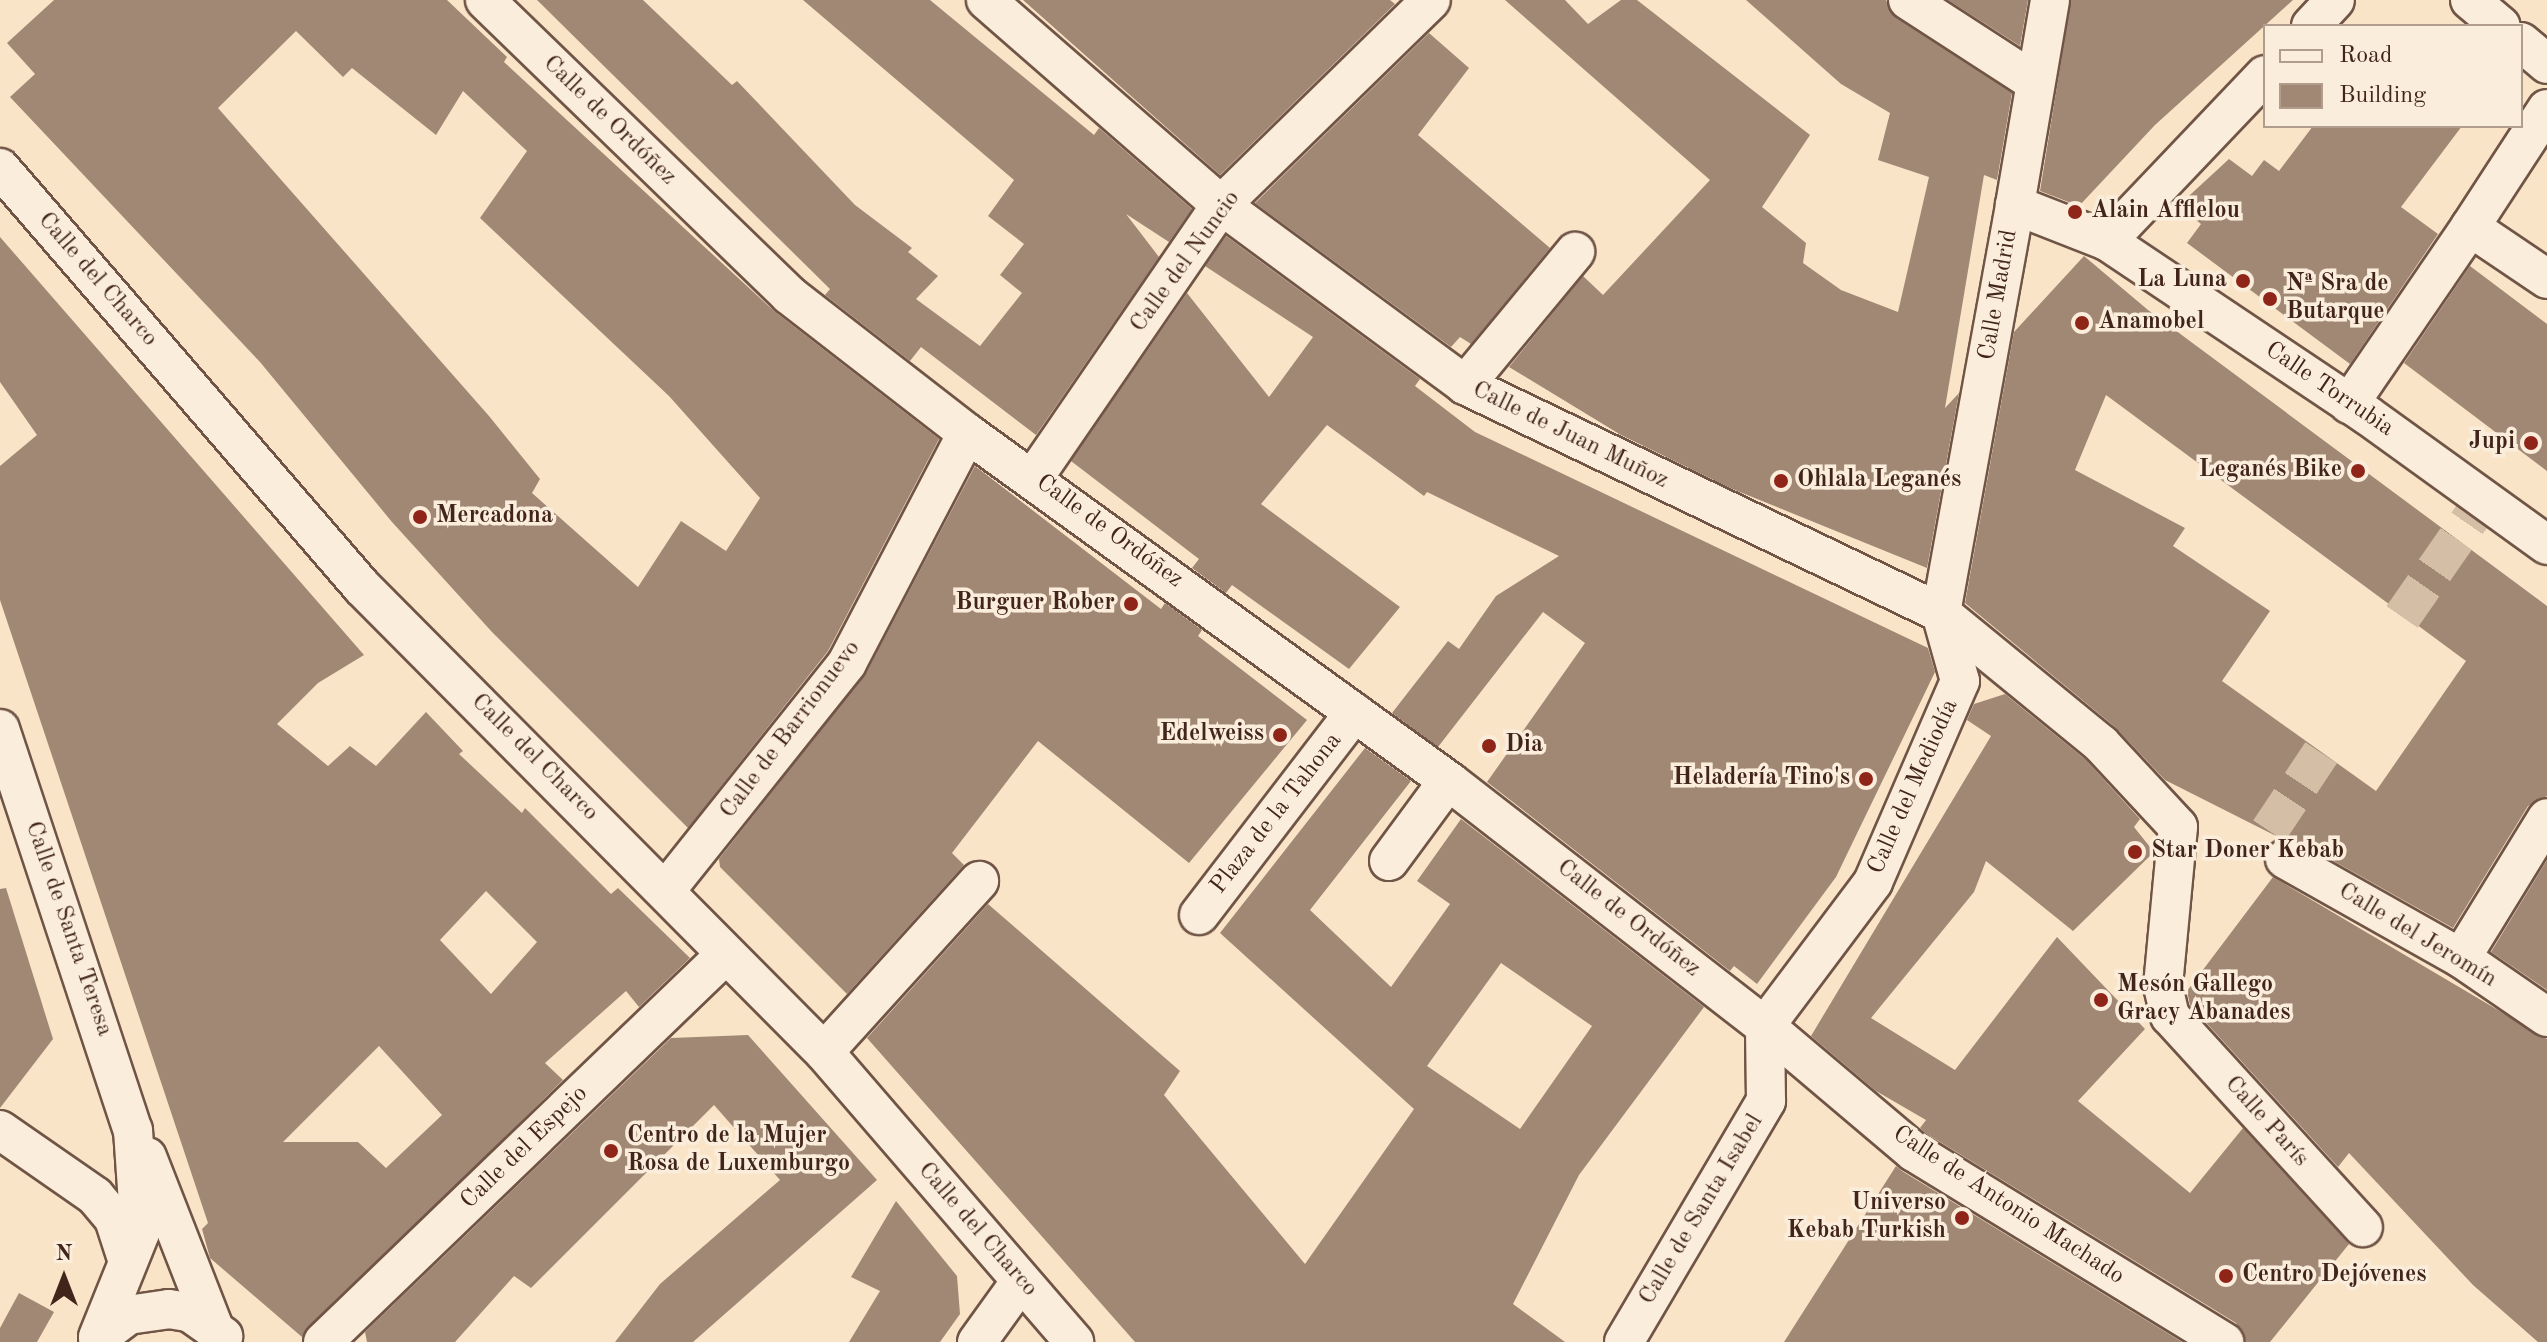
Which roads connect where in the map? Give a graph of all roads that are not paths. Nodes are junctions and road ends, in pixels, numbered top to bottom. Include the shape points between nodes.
1 (485, 0) edge
2 (986, 0) edge
3 (1431, 0) edge
4 (1908, 0) edge
5 (2050, 0) edge
6 (2335, 0) edge
7 (2470, 0) edge
8 (2313, 24) edge
9 (2499, 24) edge
10 (2523, 44) edge
11 (2547, 64) edge
12 (2263, 77) edge
13 (2033, 81) junction
14 (2547, 109) edge
15 (0, 168) edge
16 (1221, 205) junction
17 (2015, 205) junction
18 (2470, 227) junction
19 (2107, 241) junction
20 (1575, 252) dead end
21 (2547, 279) edge
22 (1465, 385) junction
23 (2349, 404) junction
24 (967, 433) junction
25 (1034, 477) junction
26 (2547, 545) edge
27 (1941, 613) junction
28 (1354, 713) junction
29 (0, 729) edge
30 (1448, 781) junction
31 (2547, 818) edge
32 (2285, 859) dead end
33 (1389, 861) dead end
34 (979, 881) dead end
35 (666, 890) junction
36 (1199, 915) dead end
37 (726, 954) junction
38 (2461, 958) junction
39 (2170, 1016) joint
40 (2547, 1017) edge
41 (1765, 1026) junction
42 (824, 1052) junction
43 (0, 1130) edge
44 (133, 1130) junction
45 (2363, 1227) dead end
46 (127, 1259) junction
47 (1021, 1281) junction
48 (228, 1335) edge
49 (97, 1339) edge
50 (323, 1342) edge
51 (977, 1342) edge
52 (1074, 1342) edge
53 (1624, 1342) edge
54 (2224, 1342) edge

1 - 24 street, Calle de Ordóñez via 789,295
2 - 16 street, Calle de Juan Muñoz
3 - 16 street, Calle del Nuncio
4 - 13 street
5 - 13 street
6 - 8 street
7 - 9 street
10 - 11 street
12 - 19 street
13 - 17 street
14 - 18 street
15 - 35 street, Calle del Charco via 362,587
16 - 22 street, Calle de Juan Muñoz
16 - 25 street, Calle del Nuncio
17 - 19 street, Calle Madrid
17 - 27 street, Calle Madrid
18 - 21 street
18 - 23 street
19 - 23 street, Calle Torrubia
20 - 22 street
22 - 27 street, Calle de Juan Muñoz
23 - 26 street, Calle Torrubia
24 - 25 street, Calle de Ordóñez
24 - 35 street, Calle de Barrionuevo via 847,663
25 - 28 street, Calle de Ordóñez
27 - 39 street, Calle de Juan Muñoz via 2101,744 2178,827 2163,986
27 - 41 street, Calle del Mediodía via 1960,681 1873,882
28 - 30 street, Calle de Ordóñez
28 - 36 street, Plaza de la Tahona
29 - 44 street, Calle de Santa Teresa
30 - 33 street
30 - 41 street, Calle de Ordóñez
31 - 38 street
32 - 38 street, Calle del Jeromín
34 - 42 street
35 - 37 street, Calle del Charco
37 - 42 street, Calle del Charco
37 - 50 street, Calle del Espejo
38 - 40 street, Calle del Jeromín
39 - 45 street, Calle París
41 - 53 street, Calle de Santa Isabel via 1766,1101
41 - 54 street, Calle de Antonio Machado via 1914,1152
42 - 47 street, Calle del Charco
43 - 46 street via 95,1196 114,1219
44 - 46 street, Calle de Santa Teresa via 142,1216
44 - 48 street, Calle de Santa Teresa
46 - 49 street, Calle de Santa Teresa
47 - 51 street
47 - 52 street, Calle del Charco
48 - 49 street via 189,1312 145,1310

